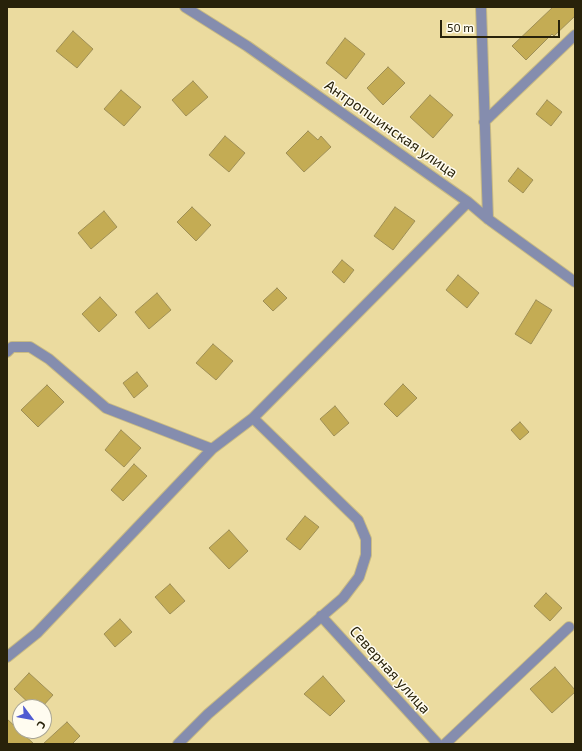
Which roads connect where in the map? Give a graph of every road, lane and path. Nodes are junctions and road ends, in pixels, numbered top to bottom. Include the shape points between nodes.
1 (185, 7) edge
2 (481, 7) edge
3 (575, 35) edge
4 (484, 122) junction
5 (468, 202) junction
6 (488, 219) junction
7 (575, 282) edge
8 (7, 352) edge
9 (252, 418) junction
10 (212, 449) junction
11 (321, 616) junction
12 (569, 628) dead end
13 (7, 657) edge
14 (178, 744) edge
15 (438, 744) edge
16 (445, 744) edge

1 - 5 street, Антропшинская улица via 253,51
2 - 4 street
3 - 4 street
4 - 6 street
5 - 6 street, Антропшинская улица
5 - 9 street
6 - 7 street, Антропшинская улица
8 - 10 street via 12,347 30,347 49,359 106,408
9 - 10 street
9 - 11 street via 358,520 366,539 366,555 359,576 343,598
10 - 13 street via 37,633
11 - 14 street via 208,714
11 - 15 street, Северная улица
12 - 16 street

